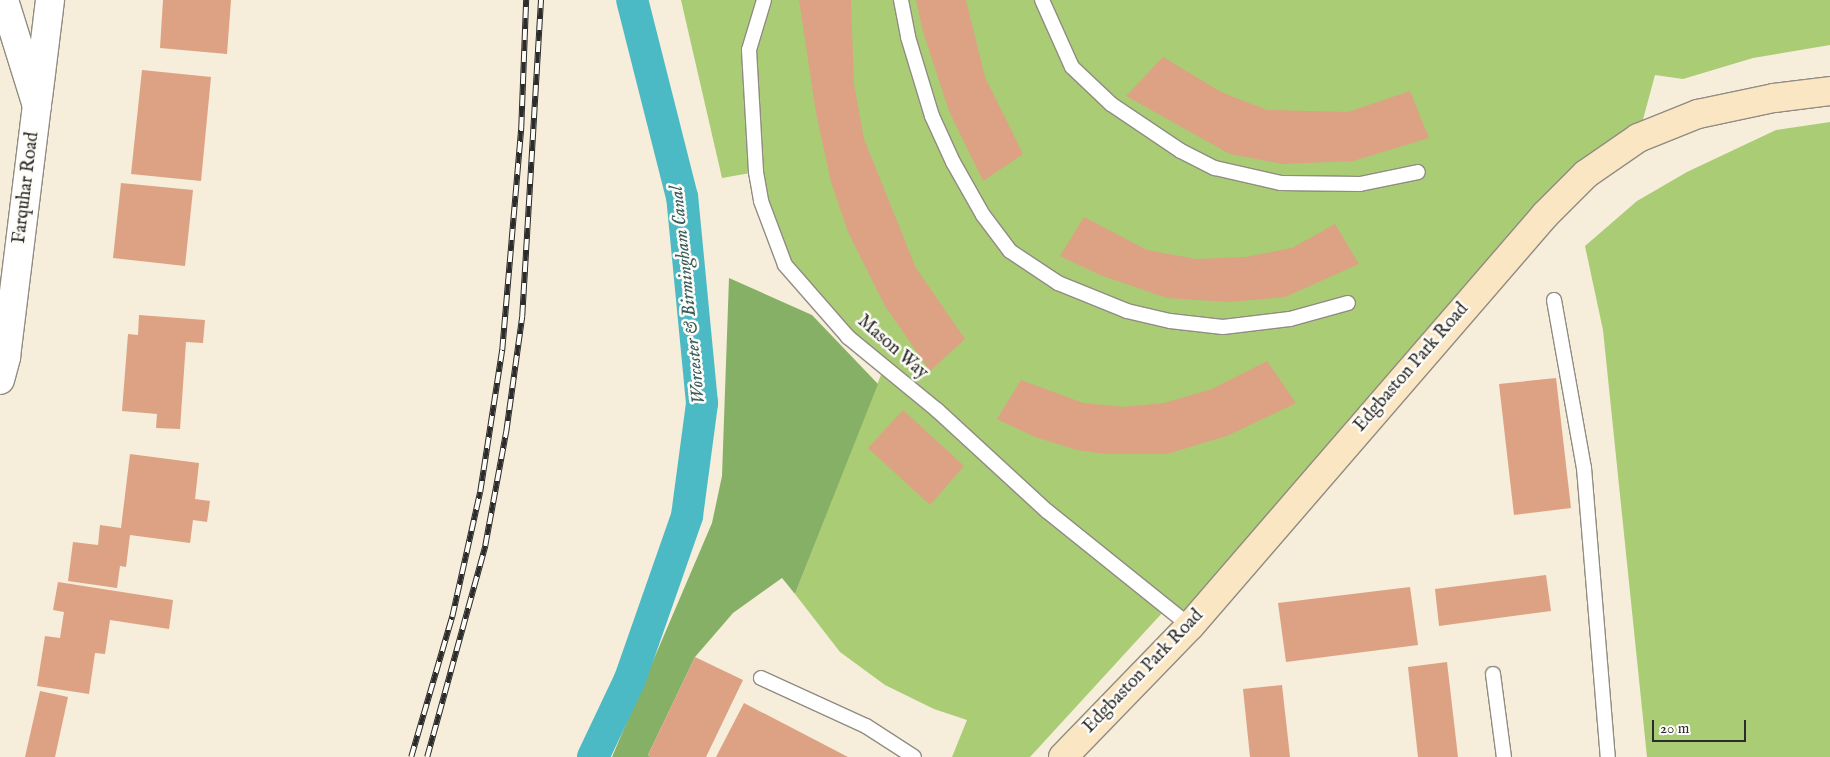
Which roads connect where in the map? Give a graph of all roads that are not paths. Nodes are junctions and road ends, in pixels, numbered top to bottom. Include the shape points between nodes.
1 (4, 0) edge
2 (50, 0) edge
3 (764, 0) edge
4 (902, 0) edge
5 (1042, 0) edge
6 (1830, 91) edge
7 (37, 106) junction
8 (1418, 172) dead end
9 (1554, 300) dead end
10 (1348, 302) dead end
11 (0, 380) edge
12 (1190, 626) junction
13 (1493, 674) dead end
14 (761, 678) dead end
15 (914, 757) edge
16 (1063, 757) edge
17 (1504, 757) edge
18 (1608, 757) edge

1 - 7 street, Farquhar Road
2 - 7 street
3 - 12 lane, Mason Way via 749,50 756,172 761,201 785,265 848,337 937,410 1047,511
4 - 10 lane via 908,37 932,116 979,207 1010,251 1058,283 1127,311 1170,321 1223,327 1290,319
5 - 8 lane via 1072,66 1112,104 1215,168 1281,183 1360,184
6 - 12 street, Edgbaston Park Road via 1774,98 1698,114 1638,138 1586,174 1545,215
7 - 11 street, Farquhar Road via 6,358
9 - 18 lane via 1584,468
12 - 16 street, Edgbaston Park Road
13 - 17 lane
14 - 15 lane via 866,726

